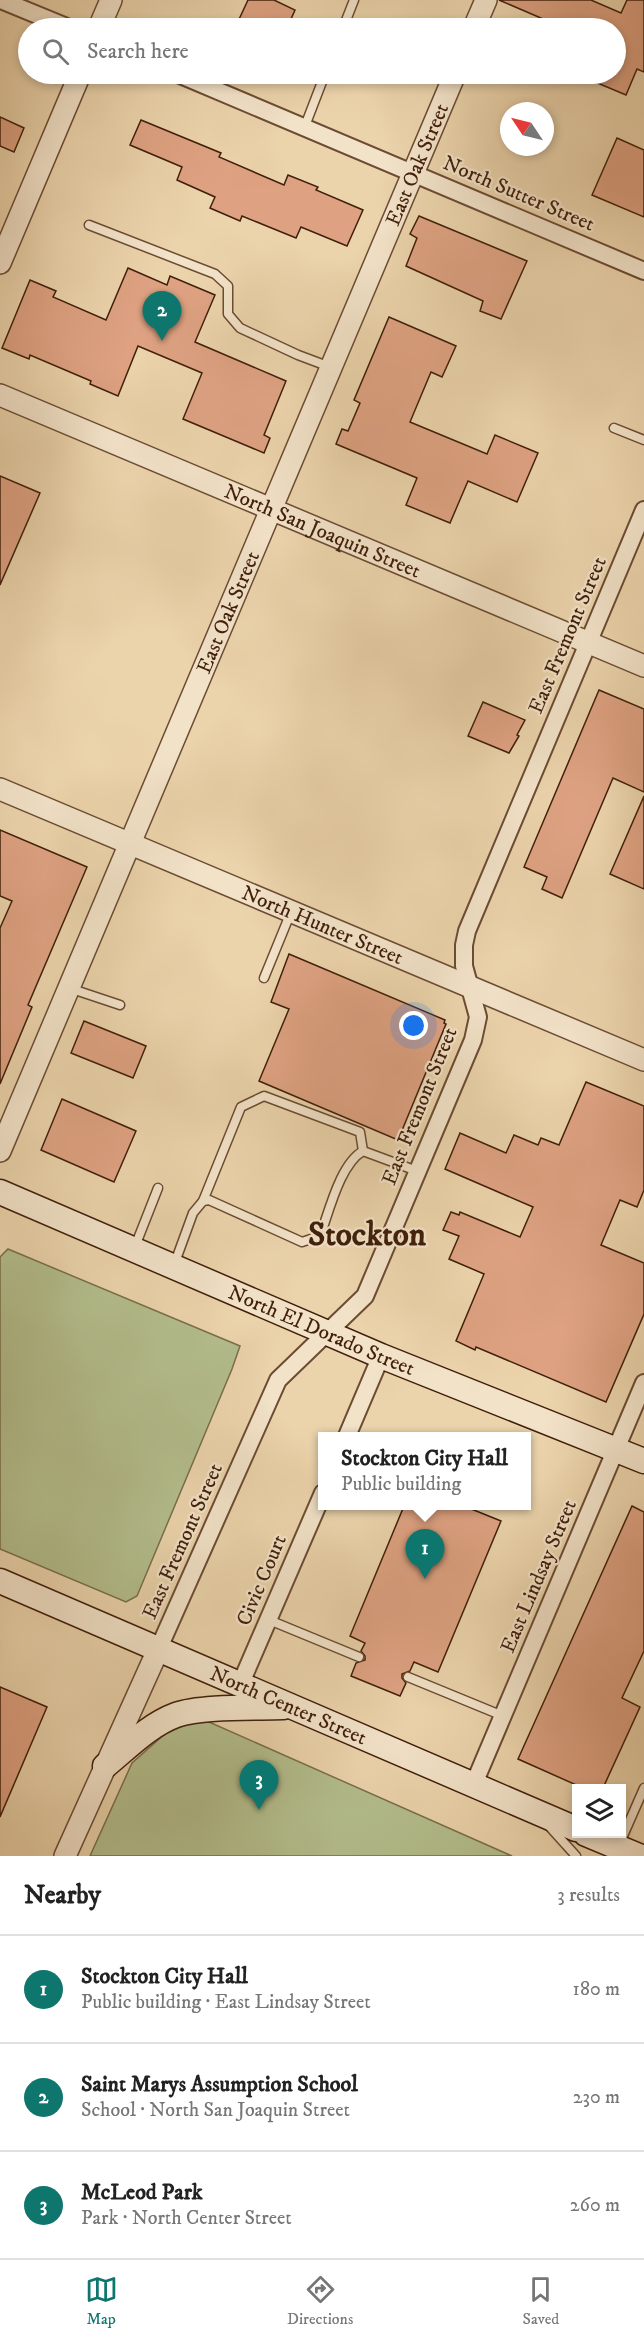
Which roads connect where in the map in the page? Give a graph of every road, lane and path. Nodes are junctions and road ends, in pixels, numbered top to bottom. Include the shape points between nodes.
1 (1, 0) edge
2 (111, 0) edge
3 (354, 0) edge
4 (486, 0) edge
5 (45, 18) edge
6 (103, 18) edge
7 (347, 18) edge
8 (478, 18) edge
9 (76, 84) edge
10 (202, 84) edge
11 (321, 84) edge
12 (451, 84) edge
13 (305, 126) junction
14 (413, 172) junction
15 (89, 225) dead end
16 (2, 251) edge
17 (644, 271) edge
18 (330, 367) junction
19 (0, 395) edge
20 (614, 428) dead end
21 (644, 440) edge
22 (270, 508) junction
23 (644, 510) edge
24 (589, 642) junction
25 (644, 666) edge
26 (0, 789) edge
27 (129, 843) junction
28 (291, 912) junction
29 (264, 978) dead end
30 (468, 987) junction
31 (69, 988) junction
32 (120, 1005) dead end
33 (644, 1060) edge
34 (0, 1151) edge
35 (363, 1151) junction
36 (417, 1171) junction
37 (158, 1188) dead end
38 (0, 1192) edge
39 (203, 1201) junction
40 (134, 1250) junction
41 (173, 1266) junction
42 (326, 1332) junction
43 (381, 1356) junction
44 (644, 1383) edge
45 (349, 1432) edge
46 (616, 1449) junction
47 (644, 1461) edge
48 (318, 1504) edge
49 (0, 1581) edge
50 (269, 1620) junction
51 (158, 1650) junction
52 (359, 1657) dead end
53 (408, 1677) dead end
54 (240, 1685) junction
55 (290, 1707) junction
56 (503, 1716) junction
57 (105, 1766) junction
58 (473, 1786) junction
59 (644, 1788) edge
60 (536, 1812) junction
61 (572, 1827) edge
62 (598, 1838) edge
63 (628, 1851) edge
64 (64, 1856) edge
65 (576, 1856) edge

1 - 5 street
2 - 6 street
3 - 7 lane
4 - 8 street
9 - 16 street
10 - 13 street, North Sutter Street
11 - 13 lane
12 - 14 street, East Oak Street
13 - 14 street, North Sutter Street
14 - 17 street, North Sutter Street
14 - 18 street, East Oak Street
15 - 18 lane via 215,274 228,286 228,314 240,328
18 - 22 street, East Oak Street
19 - 22 street, North San Joaquin Street
20 - 21 lane
22 - 24 street, North San Joaquin Street
22 - 27 street, East Oak Street
23 - 24 street, East Fremont Street
24 - 25 street, North San Joaquin Street
24 - 30 street, East Fremont Street via 467,931 464,945
26 - 27 street, North Hunter Street
27 - 28 street, North Hunter Street
27 - 31 street, East Oak Street
28 - 29 lane
28 - 30 street, North Hunter Street
30 - 33 street, North Hunter Street
30 - 36 street, East Fremont Street via 478,1017 473,1040
31 - 32 lane
31 - 34 street, East Oak Street
35 - 36 lane
35 - 39 lane via 347,1166 320,1236 310,1241 302,1242
35 - 39 lane via 360,1132 264,1096 241,1107
36 - 42 street, East Fremont Street via 364,1296
37 - 40 lane
38 - 40 main road, North El Dorado Street
39 - 41 lane via 193,1213
40 - 41 main road, North El Dorado Street
41 - 42 main road, North El Dorado Street
42 - 43 main road, North El Dorado Street
42 - 51 street, East Fremont Street via 278,1380
43 - 45 street
43 - 46 main road, North El Dorado Street
44 - 46 street, East Lindsay Street
46 - 47 main road, North El Dorado Street
46 - 56 street, East Lindsay Street
48 - 50 street, Civic Court
49 - 51 main road, North Center Street
50 - 52 lane
50 - 54 street, Civic Court
51 - 54 main road, North Center Street
51 - 57 street
53 - 56 lane
54 - 55 main road, North Center Street
55 - 57 main road via 177,1714 146,1731
55 - 58 main road, North Center Street
56 - 58 street, East Lindsay Street
57 - 64 street
58 - 60 main road, North Center Street
59 - 63 lane
60 - 61 main road, North Center Street
60 - 65 lane
62 - 63 main road

